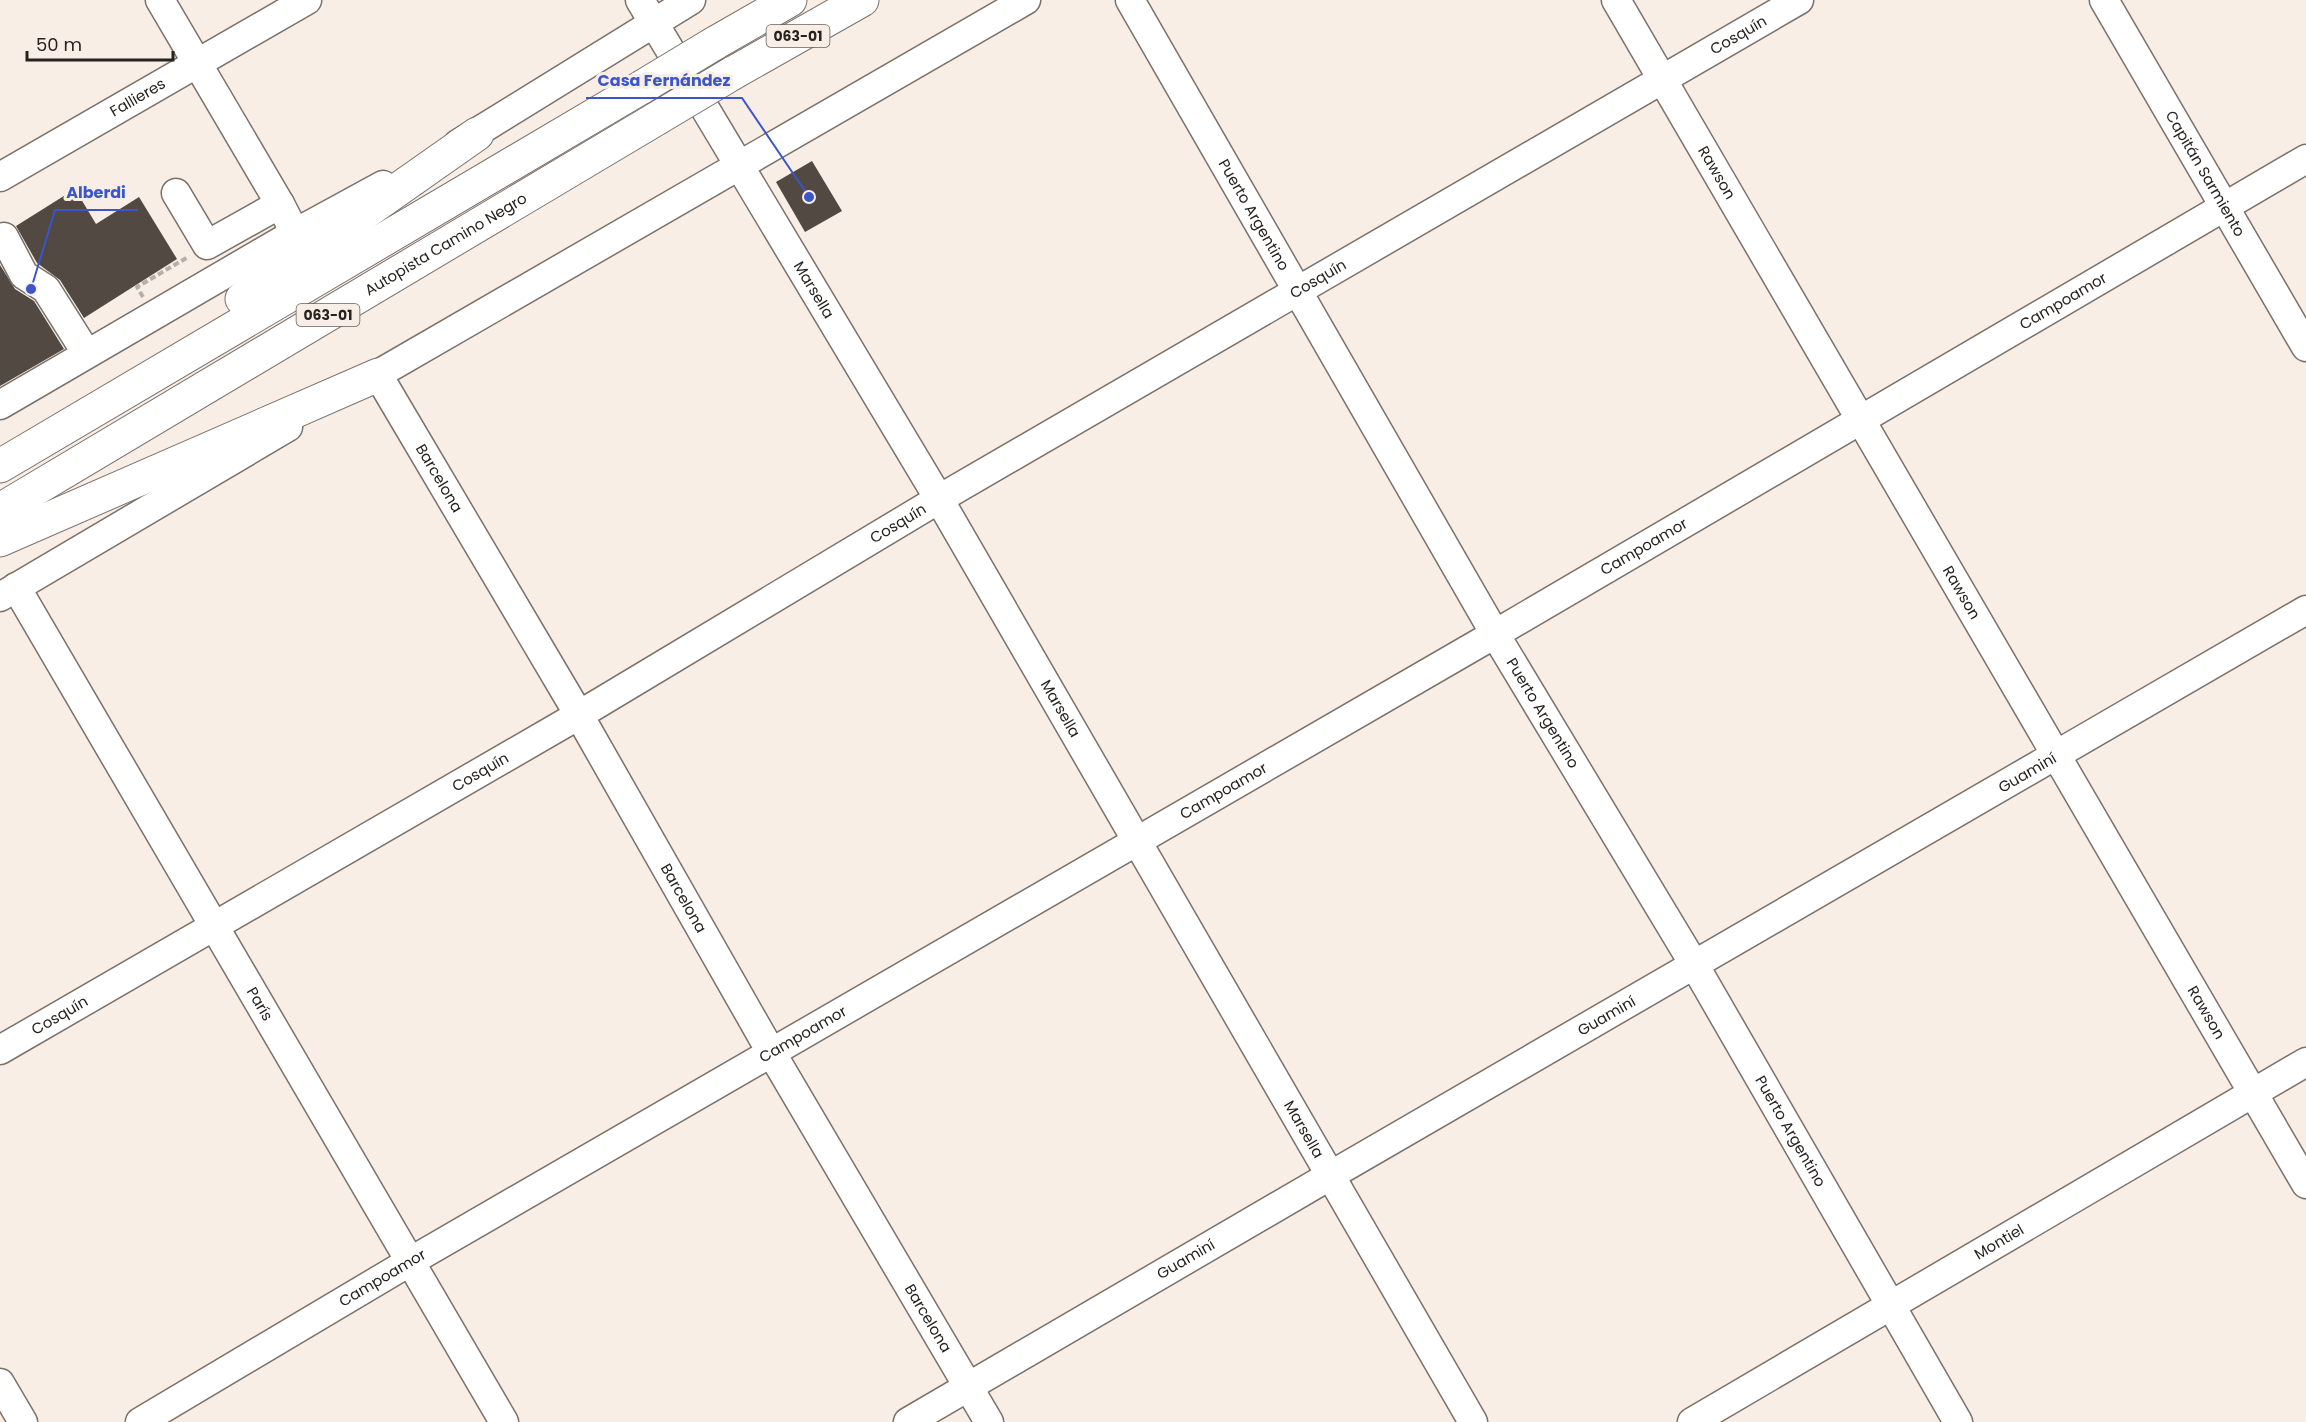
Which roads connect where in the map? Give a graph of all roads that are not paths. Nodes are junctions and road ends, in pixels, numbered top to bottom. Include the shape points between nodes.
1 (160, 0) edge
2 (307, 0) edge
3 (691, 0) edge
4 (790, 0) edge
5 (862, 0) edge
6 (1026, 0) edge
7 (1130, 0) edge
8 (1616, 0) edge
9 (1799, 0) edge
10 (2104, 0) edge
11 (647, 11) edge
12 (198, 63) junction
13 (1662, 81) junction
14 (477, 134) junction
15 (2306, 159) edge
16 (739, 165) junction
17 (0, 177) edge
18 (176, 193) dead end
19 (280, 204) junction
20 (2224, 208) junction
21 (294, 233) junction
22 (4, 237) dead end
23 (1297, 291) junction
24 (2306, 347) edge
25 (87, 354) junction
26 (378, 375) junction
27 (0, 405) edge
28 (1861, 418) junction
29 (0, 464) edge
30 (939, 499) junction
31 (0, 510) edge
32 (0, 540) edge
33 (8, 592) edge
34 (2306, 610) edge
35 (1495, 634) junction
36 (579, 715) junction
37 (2058, 756) junction
38 (1137, 842) junction
39 (212, 926) junction
40 (1695, 966) junction
41 (0, 1050) edge
42 (771, 1052) junction
43 (2306, 1062) edge
44 (2254, 1094) junction
45 (1329, 1175) junction
46 (2306, 1184) edge
47 (411, 1261) junction
48 (1891, 1306) junction
49 (0, 1383) edge
50 (968, 1386) junction
51 (23, 1422) edge
52 (140, 1422) edge
53 (504, 1422) edge
54 (908, 1422) edge
55 (989, 1422) edge
56 (1473, 1422) edge
57 (1692, 1422) edge
58 (1958, 1422) edge

1 - 12 street
2 - 12 street, Fallieres
3 - 11 street
4 - 29 highway, 063-01, bridge
5 - 31 highway, Autopista Camino Negro / 063-01, bridge
6 - 16 street
7 - 23 street, Puerto Argentino
8 - 13 street, Rawson
9 - 13 street, Cosquín
10 - 20 street, Capitán Sarmiento
11 - 14 street
11 - 16 street, Marsella
12 - 17 street, Fallieres
12 - 19 street
13 - 23 street, Cosquín
13 - 28 street, Rawson
14 - 21 street
14 - 29 highway via 268,282 62,414
15 - 20 street, Campoamor
16 - 26 street
16 - 30 street, Marsella
18 - 19 street via 207,245
19 - 21 street
20 - 24 street, Capitán Sarmiento
20 - 28 street, Campoamor
21 - 25 street
22 - 25 street via 24,275 46,289
23 - 30 street, Cosquín
23 - 35 street, Puerto Argentino
25 - 27 street
26 - 32 highway
26 - 33 street
26 - 36 street, Barcelona
28 - 35 street, Campoamor
28 - 37 street, Rawson
30 - 36 street, Cosquín
30 - 38 street, Marsella
33 - 39 street, París
34 - 37 street, Guaminí
35 - 38 street, Campoamor
35 - 40 street, Puerto Argentino
36 - 39 street, Cosquín
36 - 42 street, Barcelona
37 - 40 street, Guaminí
37 - 44 street, Rawson
38 - 42 street, Campoamor
38 - 45 street, Marsella
39 - 41 street, Cosquín
39 - 47 street, París
40 - 45 street, Guaminí
40 - 48 street, Puerto Argentino
42 - 47 street, Campoamor
42 - 50 street, Barcelona
43 - 44 street, Montiel
44 - 46 street, Rawson
44 - 48 street, Montiel
45 - 50 street, Guaminí
45 - 56 street, Marsella
47 - 52 street, Campoamor
47 - 53 street, París
48 - 57 street, Montiel
48 - 58 street, Puerto Argentino
49 - 51 street
50 - 54 street, Guaminí
50 - 55 street, Barcelona

